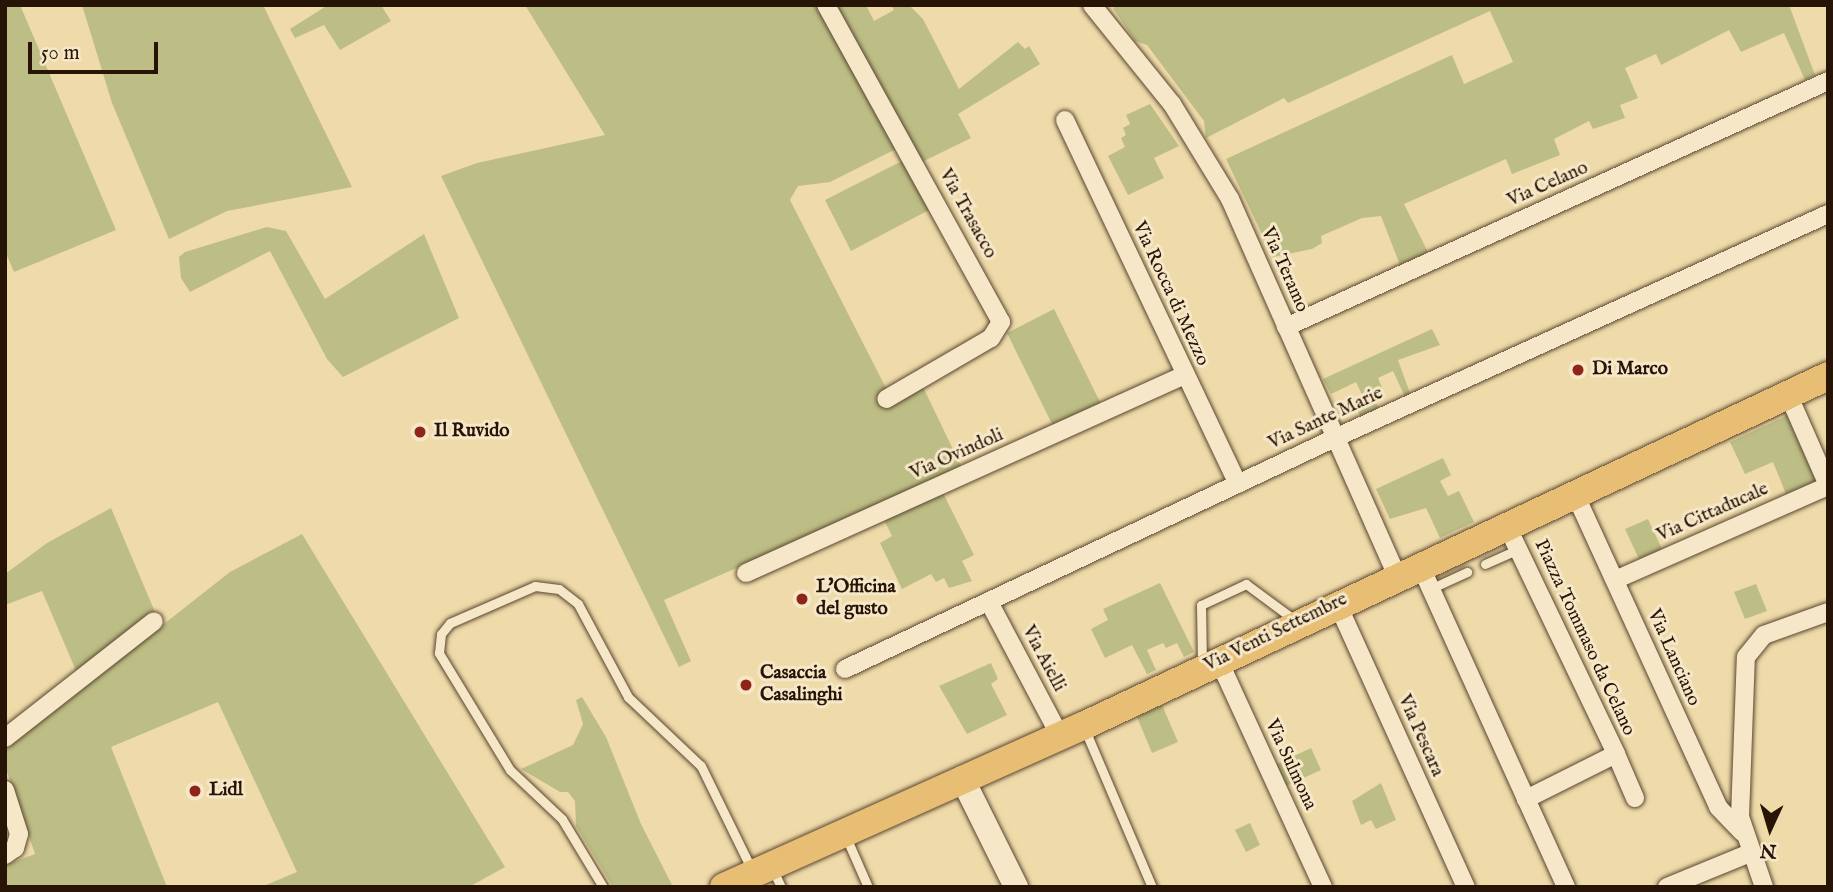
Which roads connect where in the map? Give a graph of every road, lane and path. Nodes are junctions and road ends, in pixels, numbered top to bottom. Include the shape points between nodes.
1 (826, 5) edge
2 (1092, 5) edge
3 (1828, 81) edge
4 (1065, 120) dead end
5 (1828, 214) edge
6 (1286, 327) junction
7 (1185, 374) junction
8 (1828, 376) edge
9 (1788, 394) junction
10 (886, 399) dead end
11 (1335, 438) junction
12 (1238, 484) junction
13 (1828, 485) edge
14 (1575, 494) junction
15 (1512, 537) junction
16 (1485, 564) dead end
17 (1467, 572) dead end
18 (746, 573) dead end
19 (1416, 576) junction
20 (1615, 580) junction
21 (989, 602) junction
22 (1337, 603) junction
23 (1828, 612) edge
24 (154, 621) dead end
25 (1297, 622) junction
26 (1211, 664) junction
27 (845, 669) dead end
28 (1071, 731) junction
29 (5, 738) edge
30 (1616, 754) junction
31 (962, 778) junction
32 (5, 790) edge
33 (1635, 798) dead end
34 (1526, 799) junction
35 (844, 832) junction
36 (1742, 832) junction
37 (1750, 853) junction
38 (5, 855) edge
39 (768, 875) edge
40 (603, 887) edge
41 (724, 887) edge
42 (868, 887) edge
43 (1016, 887) edge
44 (1152, 887) edge
45 (1323, 887) edge
46 (1466, 887) edge
47 (1566, 887) edge
48 (1667, 887) edge
49 (1764, 887) edge

1 - 10 street, Via Trasacco via 1001,322 991,338
2 - 6 street, Via Teramo via 1188,129 1230,199
3 - 6 street, Via Celano
4 - 7 street, Via Rocca di Mezzo
5 - 11 street, Via Sante Marie
6 - 11 street, Via Teramo
7 - 12 street, Via Rocca di Mezzo
7 - 18 street, Via Ovindoli
8 - 9 main road, Via Venti Settembre
9 - 13 street
9 - 14 main road, Via Venti Settembre
11 - 12 street, Via Sante Marie
11 - 19 street, Via Teramo
12 - 21 street, Via Sante Marie
13 - 20 street, Via Cittaducale
14 - 15 main road, Via Venti Settembre
14 - 20 street, Via Lanciano
15 - 16 lane
15 - 19 main road, Via Venti Settembre
15 - 30 street, Piazza Tommaso da Celano
17 - 19 lane
19 - 22 main road, Via Venti Settembre
19 - 34 street
20 - 36 street, Via Lanciano via 1718,807
21 - 27 street, Via Sante Marie
21 - 28 street, Via Aielli
22 - 25 main road, Via Venti Settembre
22 - 46 street, Via Pescara
23 - 36 street via 1764,635 1746,657
24 - 29 street
25 - 26 main road, Via Venti Settembre
25 - 26 lane via 1246,584 1200,605
26 - 28 main road, Via Venti Settembre
26 - 45 street, Via Sulmona
28 - 31 main road, Via Venti Settembre
28 - 44 lane
30 - 33 street
30 - 34 street, Piazza Tommaso da Celano
31 - 35 main road, Via Venti Settembre
31 - 43 main road
32 - 38 street via 19,834 15,848
34 - 47 street
35 - 39 main road, Via Venti Settembre
35 - 42 lane
36 - 37 street
37 - 48 street
37 - 49 street
39 - 40 lane via 701,766 636,707 572,597 552,587 535,586 450,623 441,634 439,653 499,756 562,819
39 - 41 main road, Via Venti Settembre

